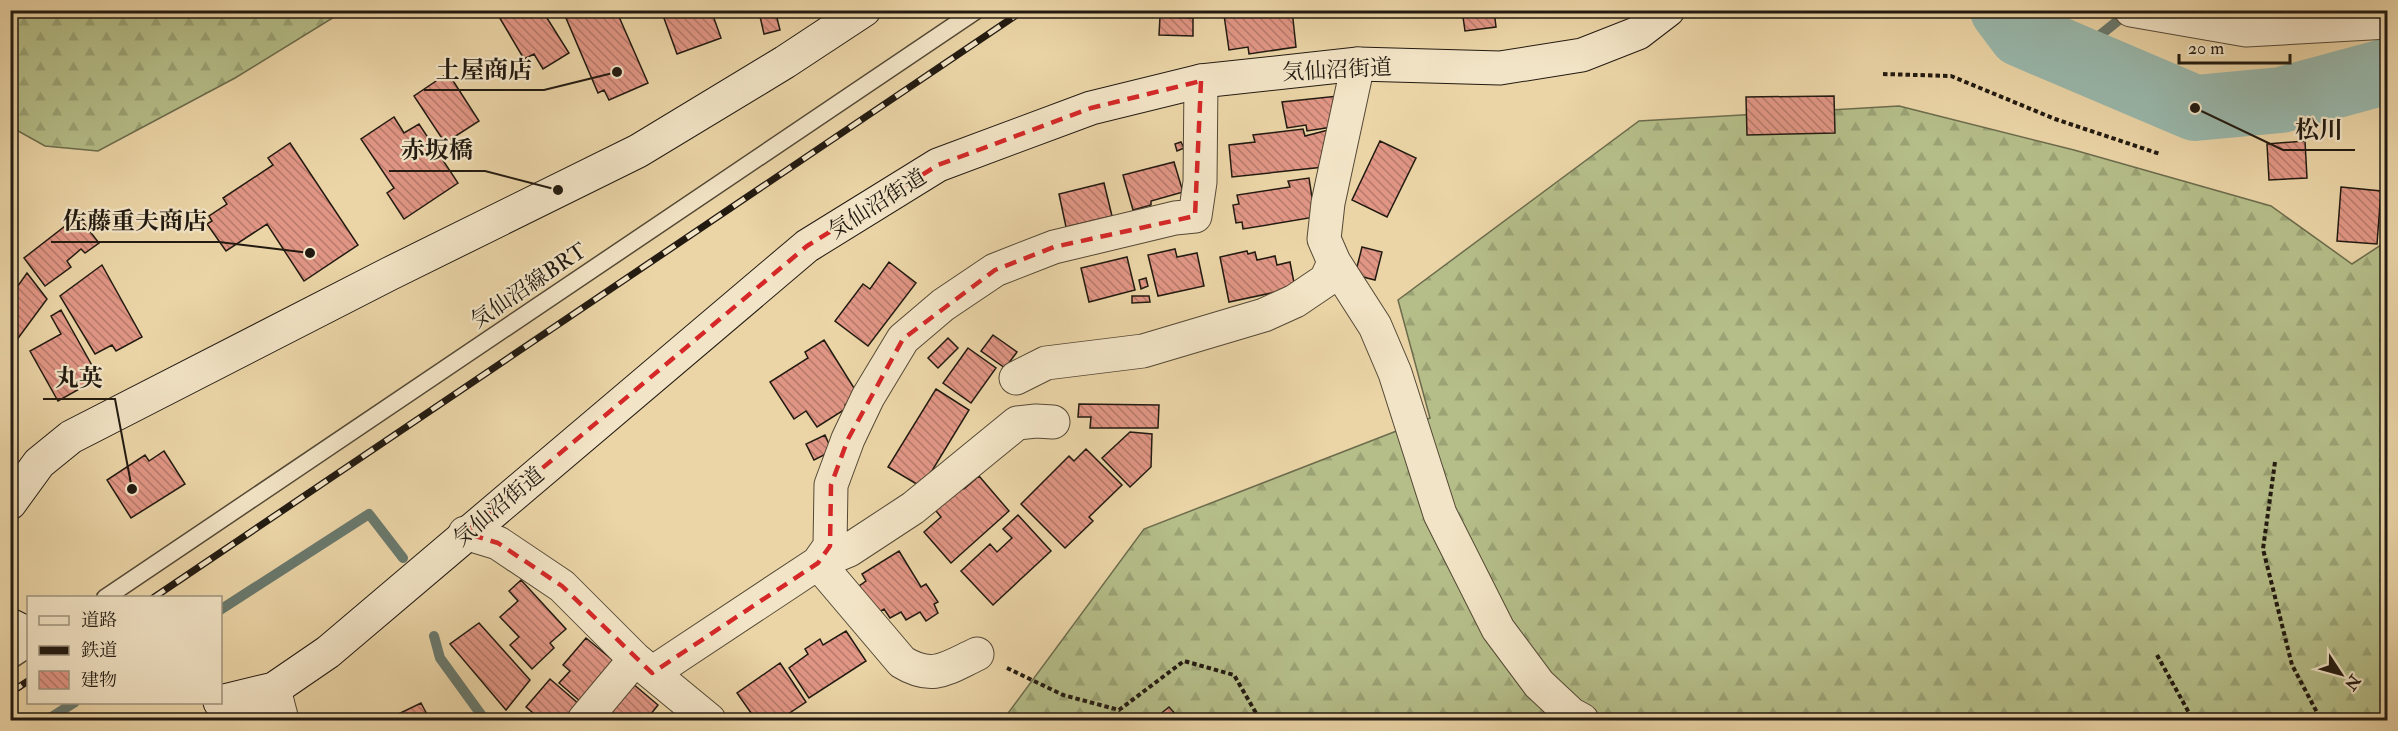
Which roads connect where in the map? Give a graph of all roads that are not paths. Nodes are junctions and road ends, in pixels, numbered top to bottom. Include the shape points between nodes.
1 (864, 10) edge
2 (977, 10) edge
3 (1668, 10) edge
4 (2131, 10) edge
5 (2388, 22) edge
6 (1358, 64) junction
7 (1202, 81) junction
8 (1334, 262) junction
9 (1016, 378) dead end
10 (1053, 422) dead end
11 (10, 503) edge
12 (465, 533) junction
13 (818, 563) junction
14 (106, 596) edge
15 (10, 625) edge
16 (27, 634) edge
17 (27, 650) edge
18 (977, 654) road end
19 (10, 661) edge
20 (644, 666) junction
21 (274, 689) junction
22 (222, 702) edge
23 (243, 720) edge
24 (282, 720) edge
25 (584, 720) edge
26 (709, 720) edge
27 (1582, 720) edge

1 - 11 street via 638,151 71,437 39,463
2 - 14 lane, 気仙沼線BRT
3 - 6 street, 気仙沼街道 via 1638,33 1582,55 1500,68
4 - 5 street via 2246,30
6 - 7 street, 気仙沼街道
6 - 8 street via 1328,203 1324,239
7 - 12 street, 気仙沼街道 via 1090,108 938,165 807,246
7 - 13 street via 1200,182 1195,216 1054,247 995,270 943,305 903,339 867,397 848,440 831,485 830,546
8 - 9 street via 1326,280 1295,301 1264,315 1143,351 1046,363
8 - 27 street via 1375,326 1395,372 1440,514 1498,629 1539,684
10 - 13 street via 1017,423 913,508 849,550
12 - 20 street via 498,543 562,586
12 - 21 street, 気仙沼街道 via 328,652
13 - 18 street via 902,662 914,670 930,673
13 - 20 street
15 - 16 street
17 - 19 lane
20 - 25 street
20 - 26 street
21 - 22 street, 気仙沼街道
21 - 23 street
21 - 24 street

